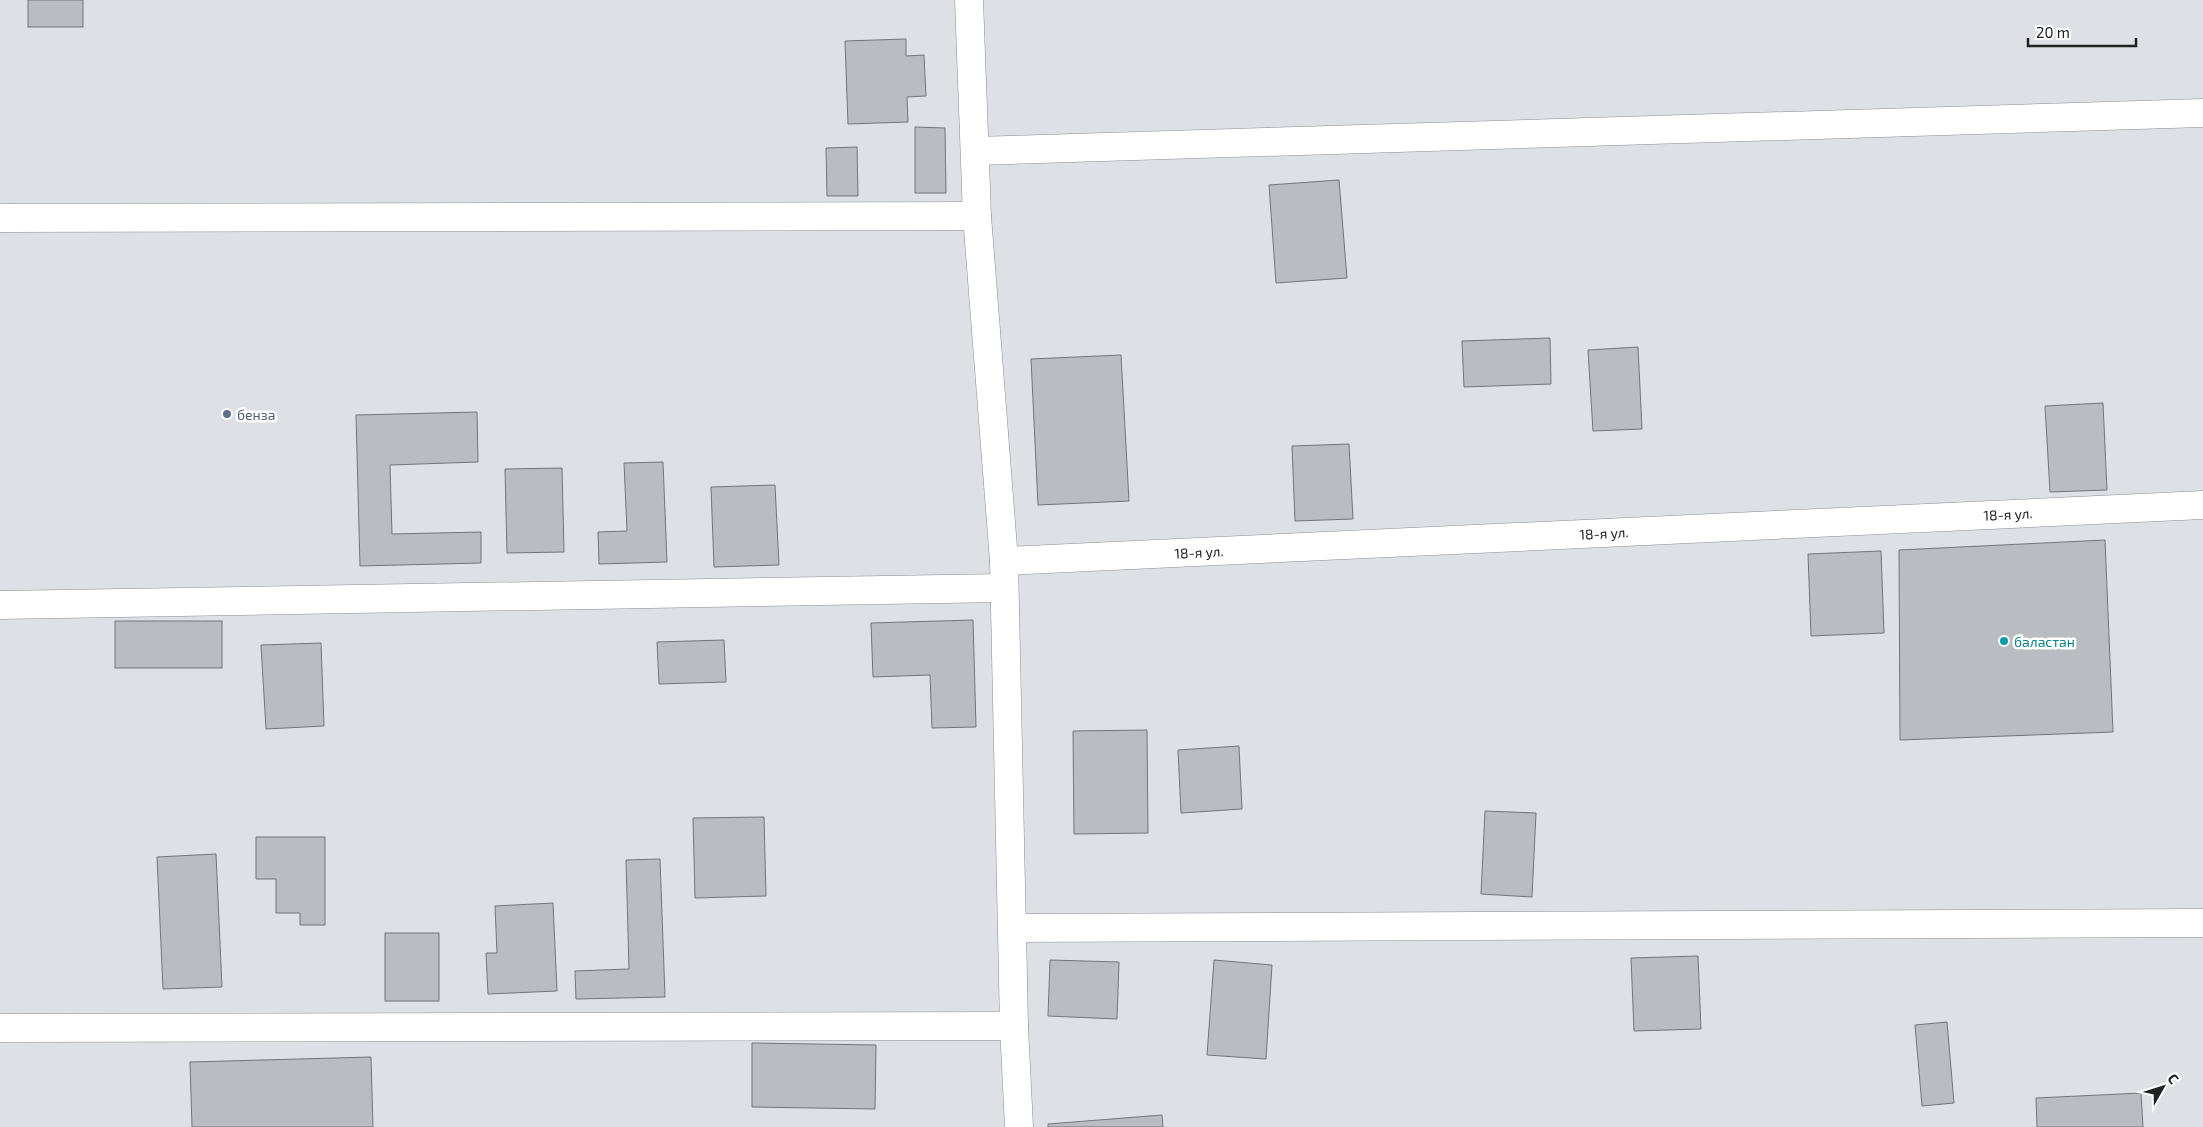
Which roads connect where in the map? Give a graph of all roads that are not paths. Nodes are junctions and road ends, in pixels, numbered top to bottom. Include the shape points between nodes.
1 (968, 0) edge
2 (2203, 113) edge
3 (975, 151) junction
4 (978, 216) junction
5 (0, 218) edge
6 (2203, 505) edge
7 (1004, 561) junction
8 (1004, 588) junction
9 (0, 605) edge
10 (2203, 923) edge
11 (1013, 928) junction
12 (1014, 1026) junction
13 (0, 1028) edge
14 (1019, 1127) edge

1 - 3 street
2 - 3 street
3 - 4 street
4 - 5 street
4 - 7 street
6 - 7 street, 18-я ул.
7 - 8 street
8 - 9 street
8 - 11 street
10 - 11 street
11 - 12 street
12 - 13 street
12 - 14 street

